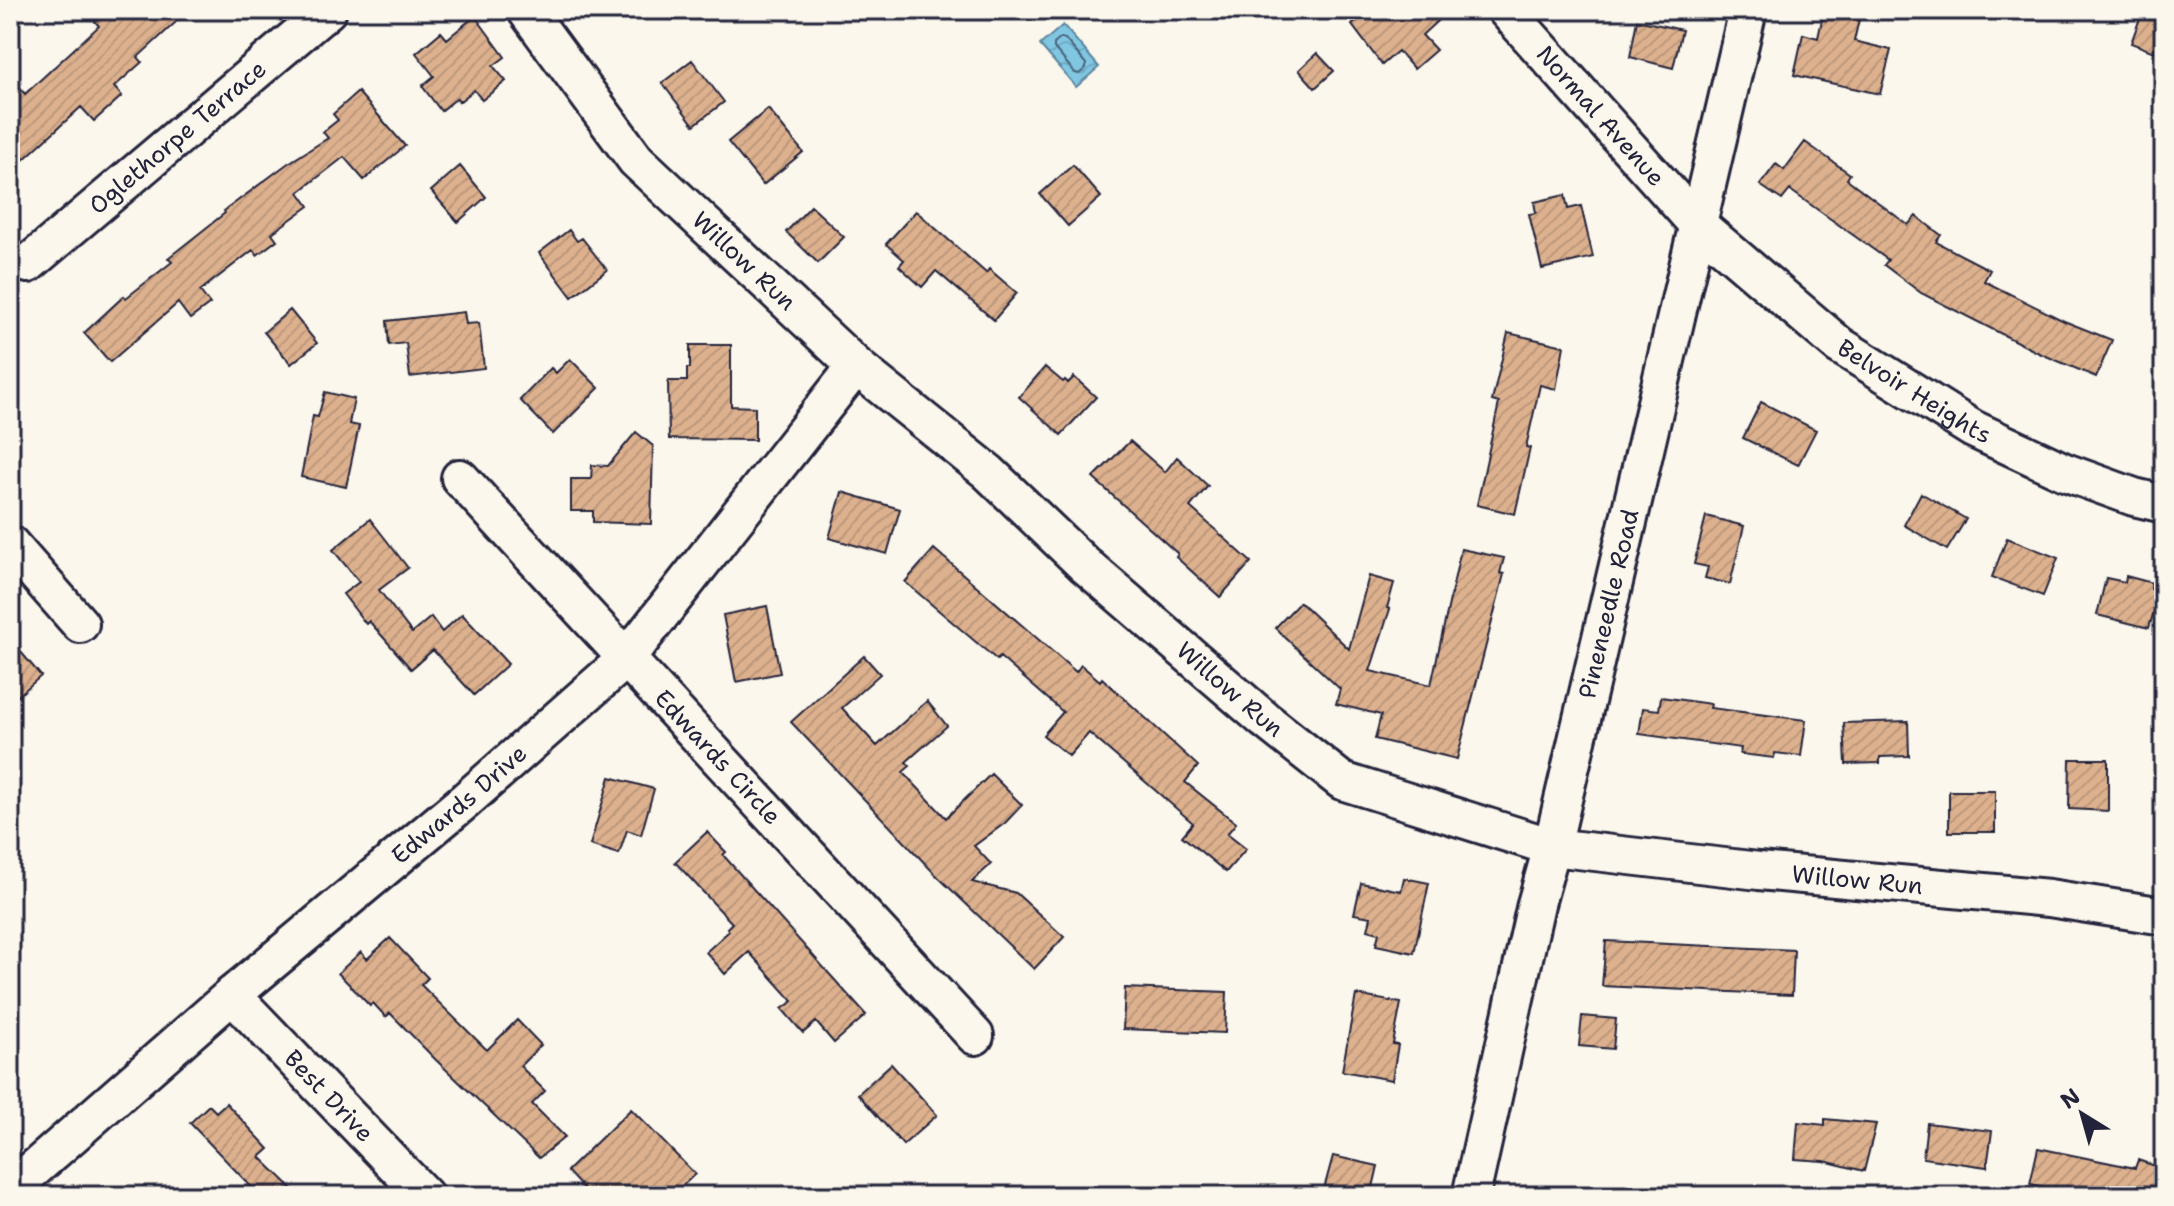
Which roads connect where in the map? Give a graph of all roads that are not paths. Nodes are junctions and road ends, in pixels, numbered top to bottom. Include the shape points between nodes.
1 (328, 10) edge
2 (526, 10) edge
3 (1506, 10) edge
4 (1748, 10) edge
5 (1696, 223) junction
6 (28, 264) dead end
7 (856, 366) junction
8 (460, 478) dead end
9 (2164, 504) edge
10 (10, 544) edge
11 (80, 624) dead end
12 (626, 659) junction
13 (1552, 847) junction
14 (2164, 916) edge
15 (232, 995) junction
16 (975, 1036) dead end
17 (10, 1190) edge
18 (425, 1196) edge
19 (1471, 1196) edge

1 - 6 street, Oglethorpe Terrace
2 - 7 street, Willow Run via 636,160
3 - 5 street, Normal Avenue
4 - 5 street, Pineneedle Road
5 - 9 street, Belvoir Heights via 1839,345 1973,429 2065,472
5 - 13 street, Pineneedle Road
7 - 12 street, Edwards Drive
7 - 13 street, Willow Run via 988,472 1164,635 1342,781
8 - 12 street, Edwards Circle
10 - 11 street
12 - 15 street, Edwards Drive
12 - 16 street, Edwards Circle
13 - 14 street, Willow Run via 2049,898
13 - 19 street, Pineneedle Road
15 - 17 street, Edwards Drive
15 - 18 street, Best Drive

